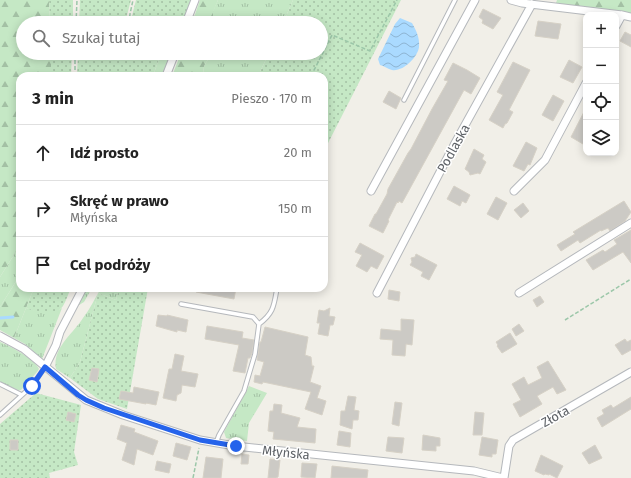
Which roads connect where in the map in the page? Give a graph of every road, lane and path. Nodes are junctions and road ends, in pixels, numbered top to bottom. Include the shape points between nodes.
1 (77, 0) edge
2 (133, 0) edge
3 (195, 0) edge
4 (397, 0) edge
5 (455, 0) edge
6 (475, 0) edge
7 (511, 0) edge
8 (522, 1) edge
9 (532, 4) junction
10 (622, 15) junction
11 (76, 16) edge
12 (130, 16) edge
13 (189, 16) edge
14 (631, 17) edge
15 (619, 20) edge
16 (328, 43) edge
17 (75, 60) edge
18 (172, 60) edge
19 (319, 60) edge
20 (74, 72) edge
21 (168, 72) edge
22 (313, 72) edge
23 (585, 84) edge
24 (404, 100) dead end
25 (371, 191) dead end
26 (514, 191) dead end
27 (631, 223) edge
28 (631, 279) edge
29 (81, 292) edge
30 (276, 292) edge
31 (377, 293) dead end
32 (519, 293) dead end
33 (182, 304) dead end
34 (565, 320) dead end
35 (260, 324) junction
36 (0, 336) edge
37 (45, 367) junction
38 (631, 372) edge
39 (0, 384) edge
40 (22, 395) junction
41 (0, 415) edge
42 (200, 440) junction
43 (216, 443) junction
44 (193, 478) edge
45 (503, 478) edge

1 - 11 path
2 - 12 path
3 - 13 street
4 - 16 path via 370,51 332,35
5 - 24 lane
6 - 25 street
7 - 8 street
8 - 9 street
9 - 10 street
9 - 31 street, Podlaska via 454,145
10 - 14 street
10 - 15 street
17 - 20 path
18 - 21 street
19 - 22 path
23 - 26 street via 545,160
27 - 32 street
28 - 34 path
29 - 37 street
30 - 35 lane via 274,307 268,318
33 - 35 lane via 253,317
35 - 43 lane via 244,391
36 - 37 street, Młyńska via 24,349
37 - 40 lane via 32,386
37 - 42 street, Młyńska via 86,400
38 - 45 street, Złota via 513,440 509,446
39 - 40 lane
40 - 41 lane
42 - 43 street, Młyńska
42 - 44 path
43 - 45 street, Młyńska via 474,471

